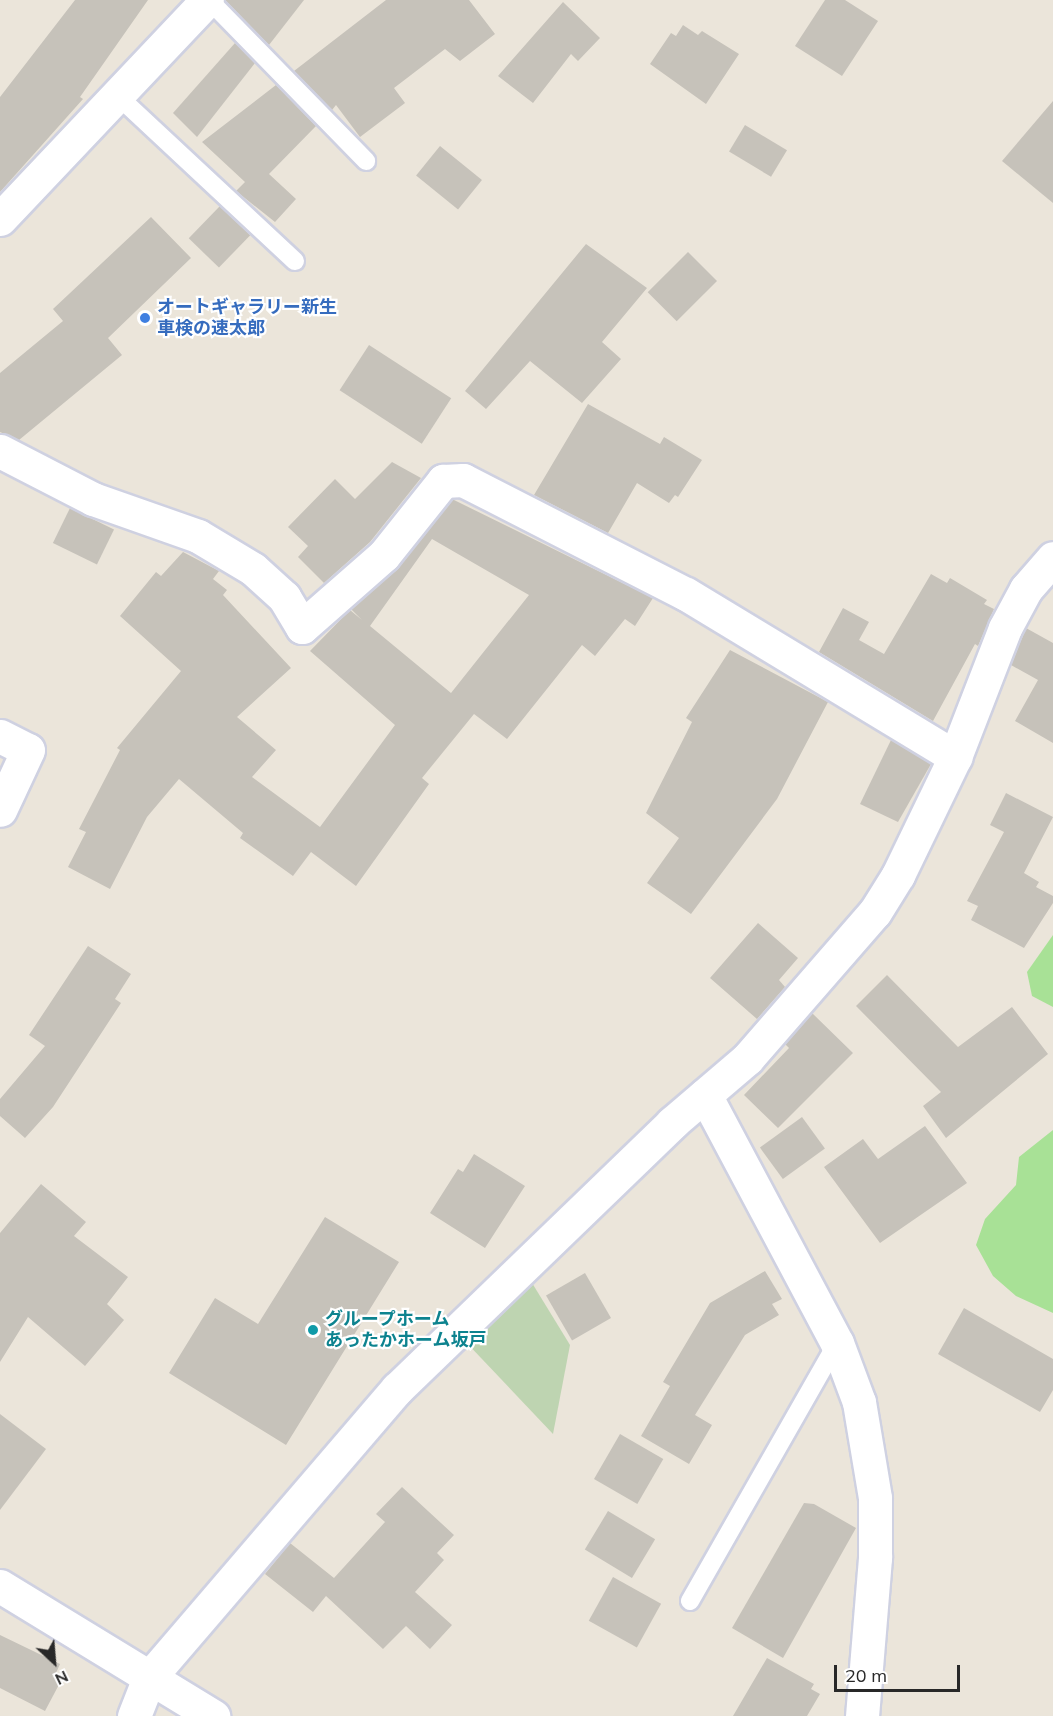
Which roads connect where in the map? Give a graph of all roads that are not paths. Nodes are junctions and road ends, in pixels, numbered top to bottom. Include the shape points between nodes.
1 (208, 0) edge
2 (118, 96) junction
3 (366, 161) dead end
4 (0, 219) edge
5 (295, 261) dead end
6 (0, 451) edge
7 (1053, 558) edge
8 (0, 736) edge
9 (955, 757) junction
10 (0, 810) edge
11 (705, 1095) junction
12 (837, 1343) junction
13 (0, 1586) edge
14 (690, 1601) dead end
15 (149, 1678) junction
16 (134, 1716) edge
17 (213, 1716) edge
18 (862, 1716) edge

1 - 2 street
1 - 3 lane
2 - 4 street
2 - 5 lane
6 - 9 street via 93,499 198,536 253,569 284,597 302,627 384,555 443,481 463,480 686,594
7 - 9 street via 1026,590 1005,628
8 - 10 street via 28,750
9 - 11 street via 898,875 875,912 747,1059
11 - 12 street
11 - 15 street via 397,1389
12 - 14 lane
12 - 18 street via 859,1402 875,1498 876,1558
13 - 15 street
15 - 16 street
15 - 17 street

